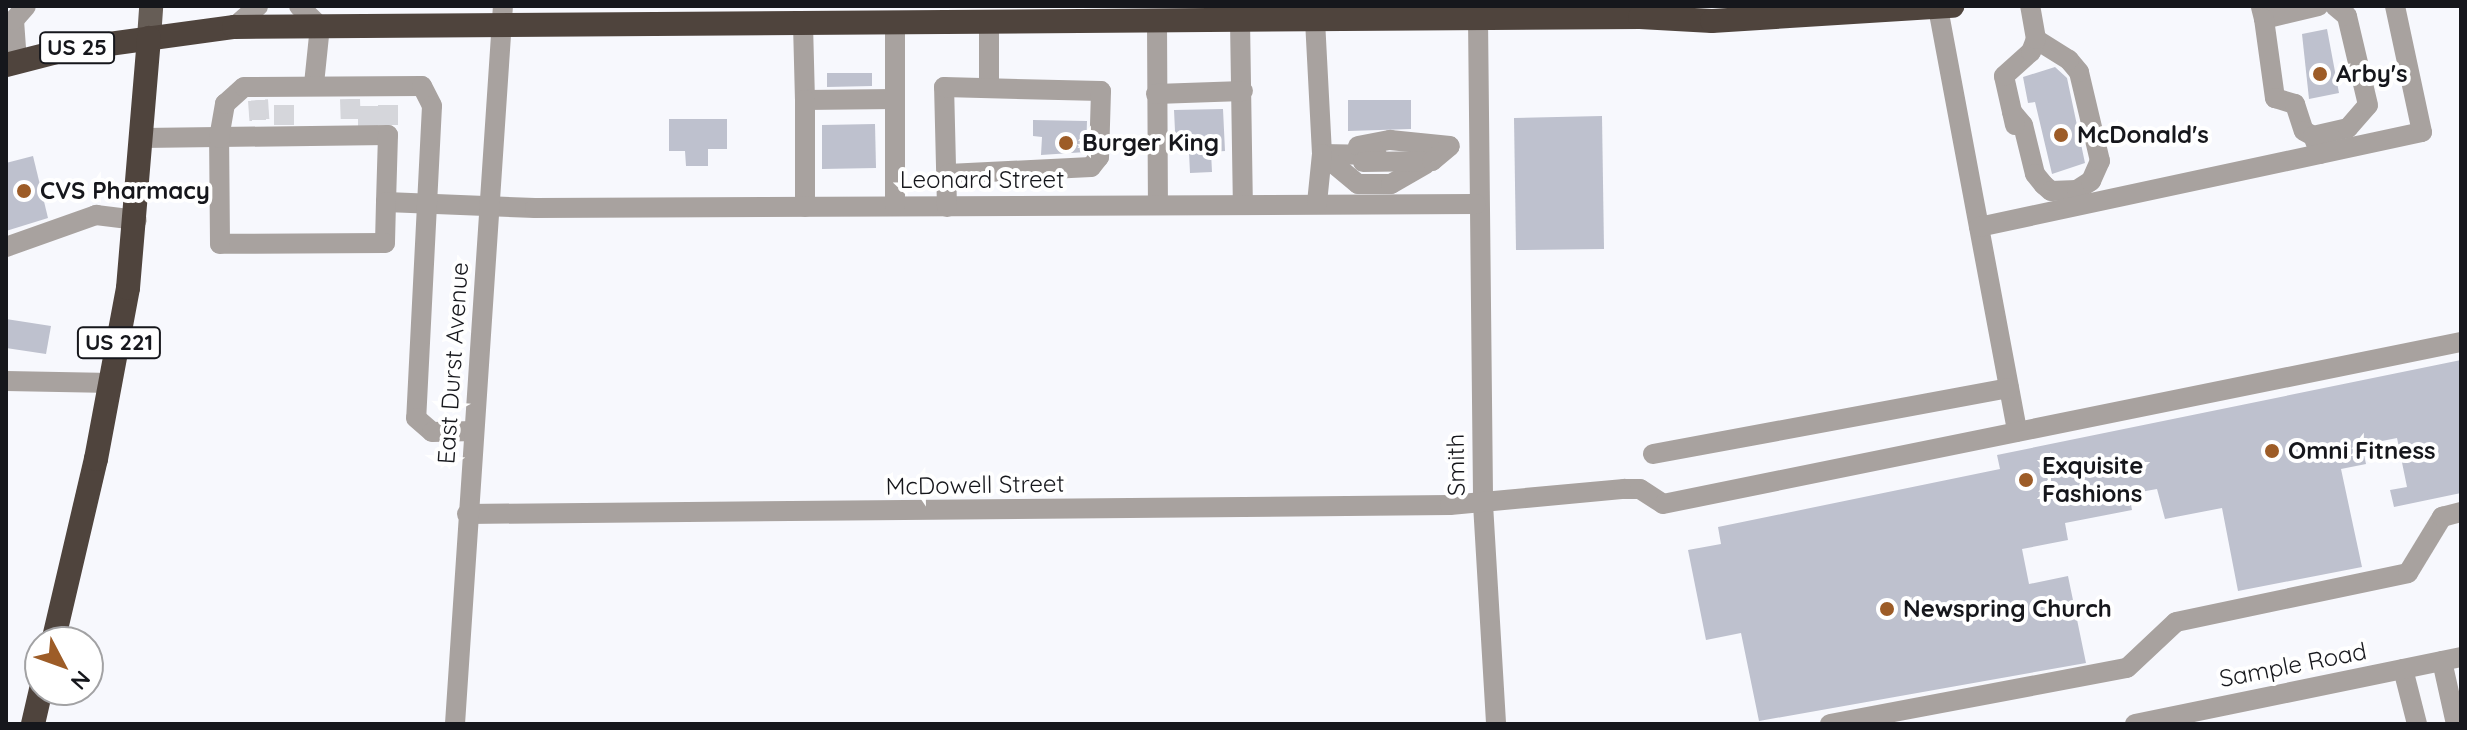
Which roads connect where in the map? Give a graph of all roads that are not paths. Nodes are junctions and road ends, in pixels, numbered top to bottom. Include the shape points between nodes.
1 (151, 6) edge
2 (258, 6) edge
3 (299, 6) edge
4 (2030, 6) edge
5 (2318, 6) edge
6 (2335, 6) edge
7 (2395, 6) edge
8 (1946, 7) edge
9 (2262, 12) edge
10 (1287, 13) edge
11 (1682, 13) edge
12 (15, 14) edge
13 (954, 14) edge
14 (1069, 14) edge
15 (762, 15) edge
16 (502, 16) edge
17 (1478, 18) junction
18 (1315, 20) junction
19 (1240, 21) junction
20 (989, 22) junction
21 (895, 23) junction
22 (1157, 23) junction
23 (803, 24) junction
24 (320, 26) junction
25 (234, 27) junction
26 (149, 38) junction
27 (2036, 39) junction
28 (12, 64) edge
29 (314, 84) junction
30 (989, 86) junction
31 (1243, 91) junction
32 (1156, 94) junction
33 (895, 99) junction
34 (805, 100) junction
35 (2012, 112) junction
36 (142, 138) junction
37 (219, 138) junction
38 (2316, 145) junction
39 (1450, 146) junction
40 (1478, 146) junction
41 (1322, 150) junction
42 (948, 174) junction
43 (386, 202) junction
44 (428, 203) junction
45 (1317, 203) junction
46 (1158, 204) junction
47 (1243, 204) junction
48 (1476, 204) junction
49 (490, 206) junction
50 (895, 206) junction
51 (805, 207) junction
52 (947, 207) junction
53 (2037, 214) junction
54 (137, 220) junction
55 (1979, 227) junction
56 (6, 247) edge
57 (2461, 342) edge
58 (6, 381) edge
59 (112, 383) junction
60 (2009, 388) junction
61 (474, 431) junction
62 (2017, 432) junction
63 (1653, 454) dead end
64 (1483, 504) junction
65 (2461, 512) edge
66 (467, 514) junction
67 (57, 626) edge
68 (2451, 659) edge
69 (2403, 669) junction
70 (455, 724) edge
71 (1496, 724) edge
72 (1830, 724) edge
73 (2135, 724) edge
74 (2417, 724) edge
75 (2456, 724) edge

1 - 26 main road
2 - 25 street
3 - 24 street
4 - 27 street
5 - 9 street
6 - 38 street via 2347,16 2368,105 2348,128
7 - 38 street via 2422,132
8 - 11 highway, US 25
8 - 55 street
9 - 38 street via 2275,98 2295,104 2304,131
10 - 18 highway, US 25
10 - 19 highway, US 25
11 - 17 highway, US 25
12 - 28 street
13 - 20 highway, US 25
13 - 21 highway, US 25
14 - 20 highway, US 25
14 - 22 highway, US 25
15 - 16 highway, US 25
15 - 23 highway, US 25
16 - 24 highway, US 25
16 - 49 street, East Durst Avenue
17 - 18 highway, US 25
17 - 40 street, Smith
18 - 41 street
19 - 22 highway, US 25
19 - 31 street
20 - 30 street
21 - 23 highway, US 25
21 - 33 street
22 - 32 street
23 - 34 street
24 - 25 highway, US 25
24 - 29 street
25 - 26 highway, US 25
26 - 28 highway, US 25
26 - 36 highway, US 221
27 - 35 street via 2031,52 2004,76
27 - 35 street via 2079,72 2100,161 2091,181 2077,190 2051,191 2044,185 2035,174 2023,125
29 - 37 street via 284,92 258,93 244,87 225,104
29 - 44 street via 369,92 422,86 432,106
30 - 42 street via 944,87
30 - 42 street via 1101,91 1099,157 1091,167
31 - 32 street
31 - 47 street
32 - 46 street
33 - 34 street
33 - 50 street
34 - 51 street
35 - 53 street
36 - 37 street
36 - 54 highway, US 221
37 - 43 street via 260,131 369,130
37 - 43 street via 220,244 385,243
38 - 53 street
39 - 40 street
39 - 41 street via 1390,140
39 - 41 street via 1387,156
39 - 41 street via 1432,161 1377,165
40 - 48 street, Smith
41 - 45 street
42 - 52 street
43 - 44 street, Leonard Street
44 - 49 street, Leonard Street
44 - 61 street via 416,418 432,432
45 - 47 street, Leonard Street
45 - 48 street, Leonard Street
46 - 47 street, Leonard Street
46 - 52 street, Leonard Street
48 - 64 street, Smith
49 - 51 street, Leonard Street
49 - 61 street, East Durst Avenue
50 - 51 street, Leonard Street
50 - 52 street, Leonard Street
53 - 55 street
54 - 56 street via 96,215
54 - 59 highway, US 221
55 - 60 street
57 - 62 street, McDowell Street
58 - 59 street
59 - 67 highway, US 221
60 - 62 street
60 - 63 street
61 - 66 street, East Durst Avenue
62 - 64 street, McDowell Street via 1663,504 1640,489
64 - 66 street, McDowell Street
64 - 71 street, Smith
65 - 72 street via 2442,517 2408,573 2176,622 2127,668
66 - 70 street, East Durst Avenue
68 - 69 street, Sample Road
68 - 75 street
69 - 73 street, Sample Road
69 - 74 street

